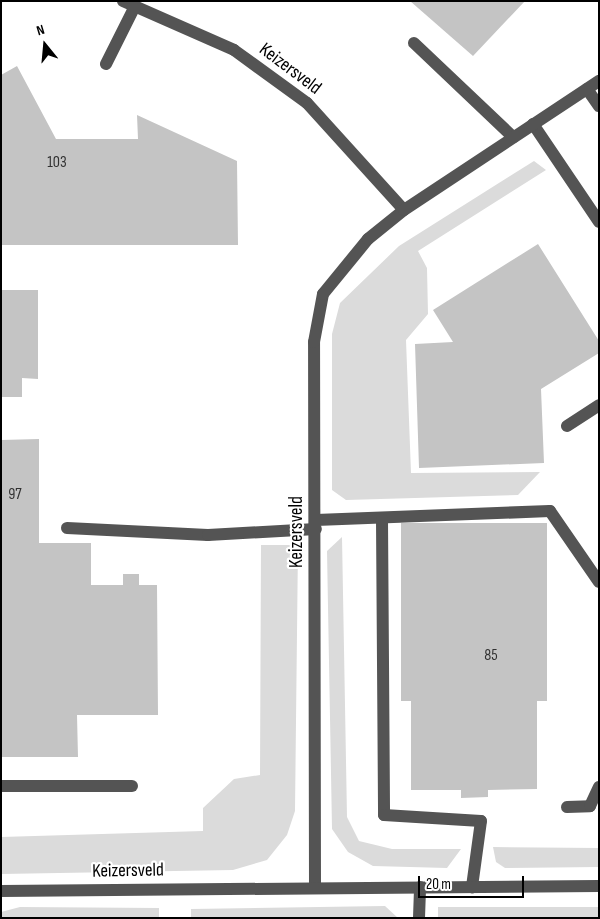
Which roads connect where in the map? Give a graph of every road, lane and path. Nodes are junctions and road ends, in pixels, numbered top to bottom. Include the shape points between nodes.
1 (129, 4) edge
2 (414, 43) dead end
3 (106, 64) dead end
4 (599, 81) edge
5 (587, 89) junction
6 (599, 106) edge
7 (534, 124) junction
8 (512, 138) junction
9 (404, 210) junction
10 (599, 222) edge
11 (599, 405) edge
12 (567, 426) dead end
13 (382, 520) junction
14 (316, 525) junction
15 (67, 528) dead end
16 (599, 582) edge
17 (1, 786) edge
18 (132, 786) dead end
19 (599, 787) edge
20 (567, 807) dead end
21 (599, 886) edge
22 (420, 887) junction
23 (472, 887) junction
24 (314, 888) junction
25 (1, 890) edge
26 (419, 918) edge

1 - 3 street
1 - 9 street, Keizersveld via 234,50 308,103
2 - 8 street
4 - 5 street, Keizersveld
5 - 6 street
5 - 7 street, Keizersveld
7 - 8 street, Keizersveld
7 - 10 street
8 - 9 street, Keizersveld
9 - 14 street, Keizersveld via 368,239 322,294 314,342
11 - 12 street
13 - 14 street
13 - 16 street via 550,511
13 - 23 street via 384,815 481,821
14 - 15 street via 208,535
14 - 24 street, Keizersveld
17 - 18 street
19 - 20 street via 590,806
21 - 23 street, Keizersveld
22 - 23 street, Keizersveld
22 - 24 street, Keizersveld
22 - 26 street
24 - 25 street, Keizersveld

